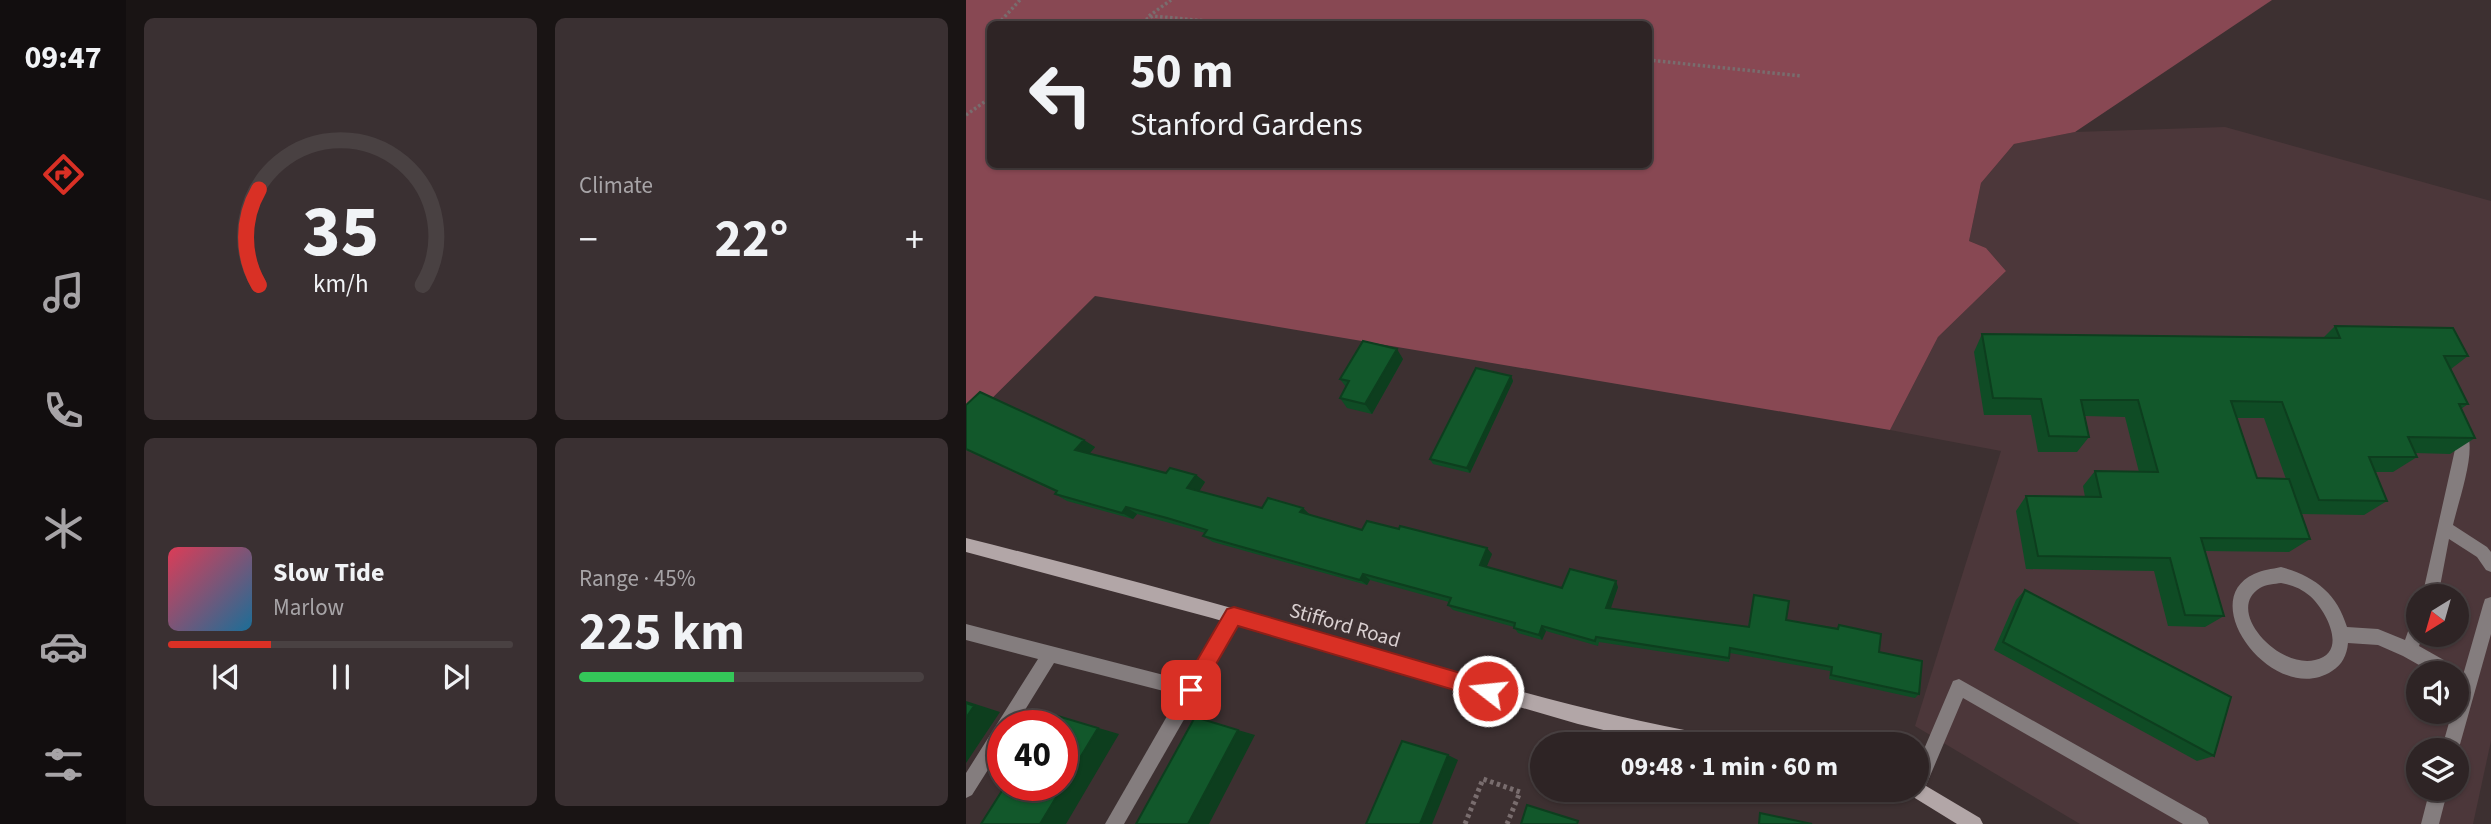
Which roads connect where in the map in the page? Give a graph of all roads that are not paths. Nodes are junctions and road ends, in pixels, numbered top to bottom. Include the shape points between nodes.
1 (2463, 440) edge
2 (2445, 528) junction
3 (966, 545) edge
4 (2491, 565) edge
5 (2435, 584) edge
6 (2491, 605) edge
7 (1234, 616) junction
8 (966, 632) edge
9 (2342, 635) junction
10 (2409, 650) joint
11 (1050, 654) junction
12 (2429, 661) edge
13 (2469, 661) edge
14 (1191, 690) junction
15 (1015, 710) edge
16 (1650, 732) edge
17 (987, 755) edge
18 (1929, 758) edge
19 (966, 789) edge
20 (1929, 797) edge
21 (2437, 801) edge
22 (1114, 824) edge
23 (1974, 824) edge
24 (2200, 824) edge
25 (2430, 824) edge

1 - 2 street
2 - 4 street via 2482,552
2 - 5 street
3 - 7 street, Stifford Road
6 - 13 street
7 - 14 street
7 - 16 street, Stifford Road via 1538,706
8 - 11 street
9 - 9 street via 2333,661 2322,668 2291,668 2249,637 2242,622 2243,592 2265,576 2298,580 2328,603
9 - 10 street via 2378,637
10 - 12 street
11 - 14 street
11 - 15 street
14 - 22 street
17 - 19 street
18 - 24 street via 1959,687
20 - 23 street
21 - 25 street

